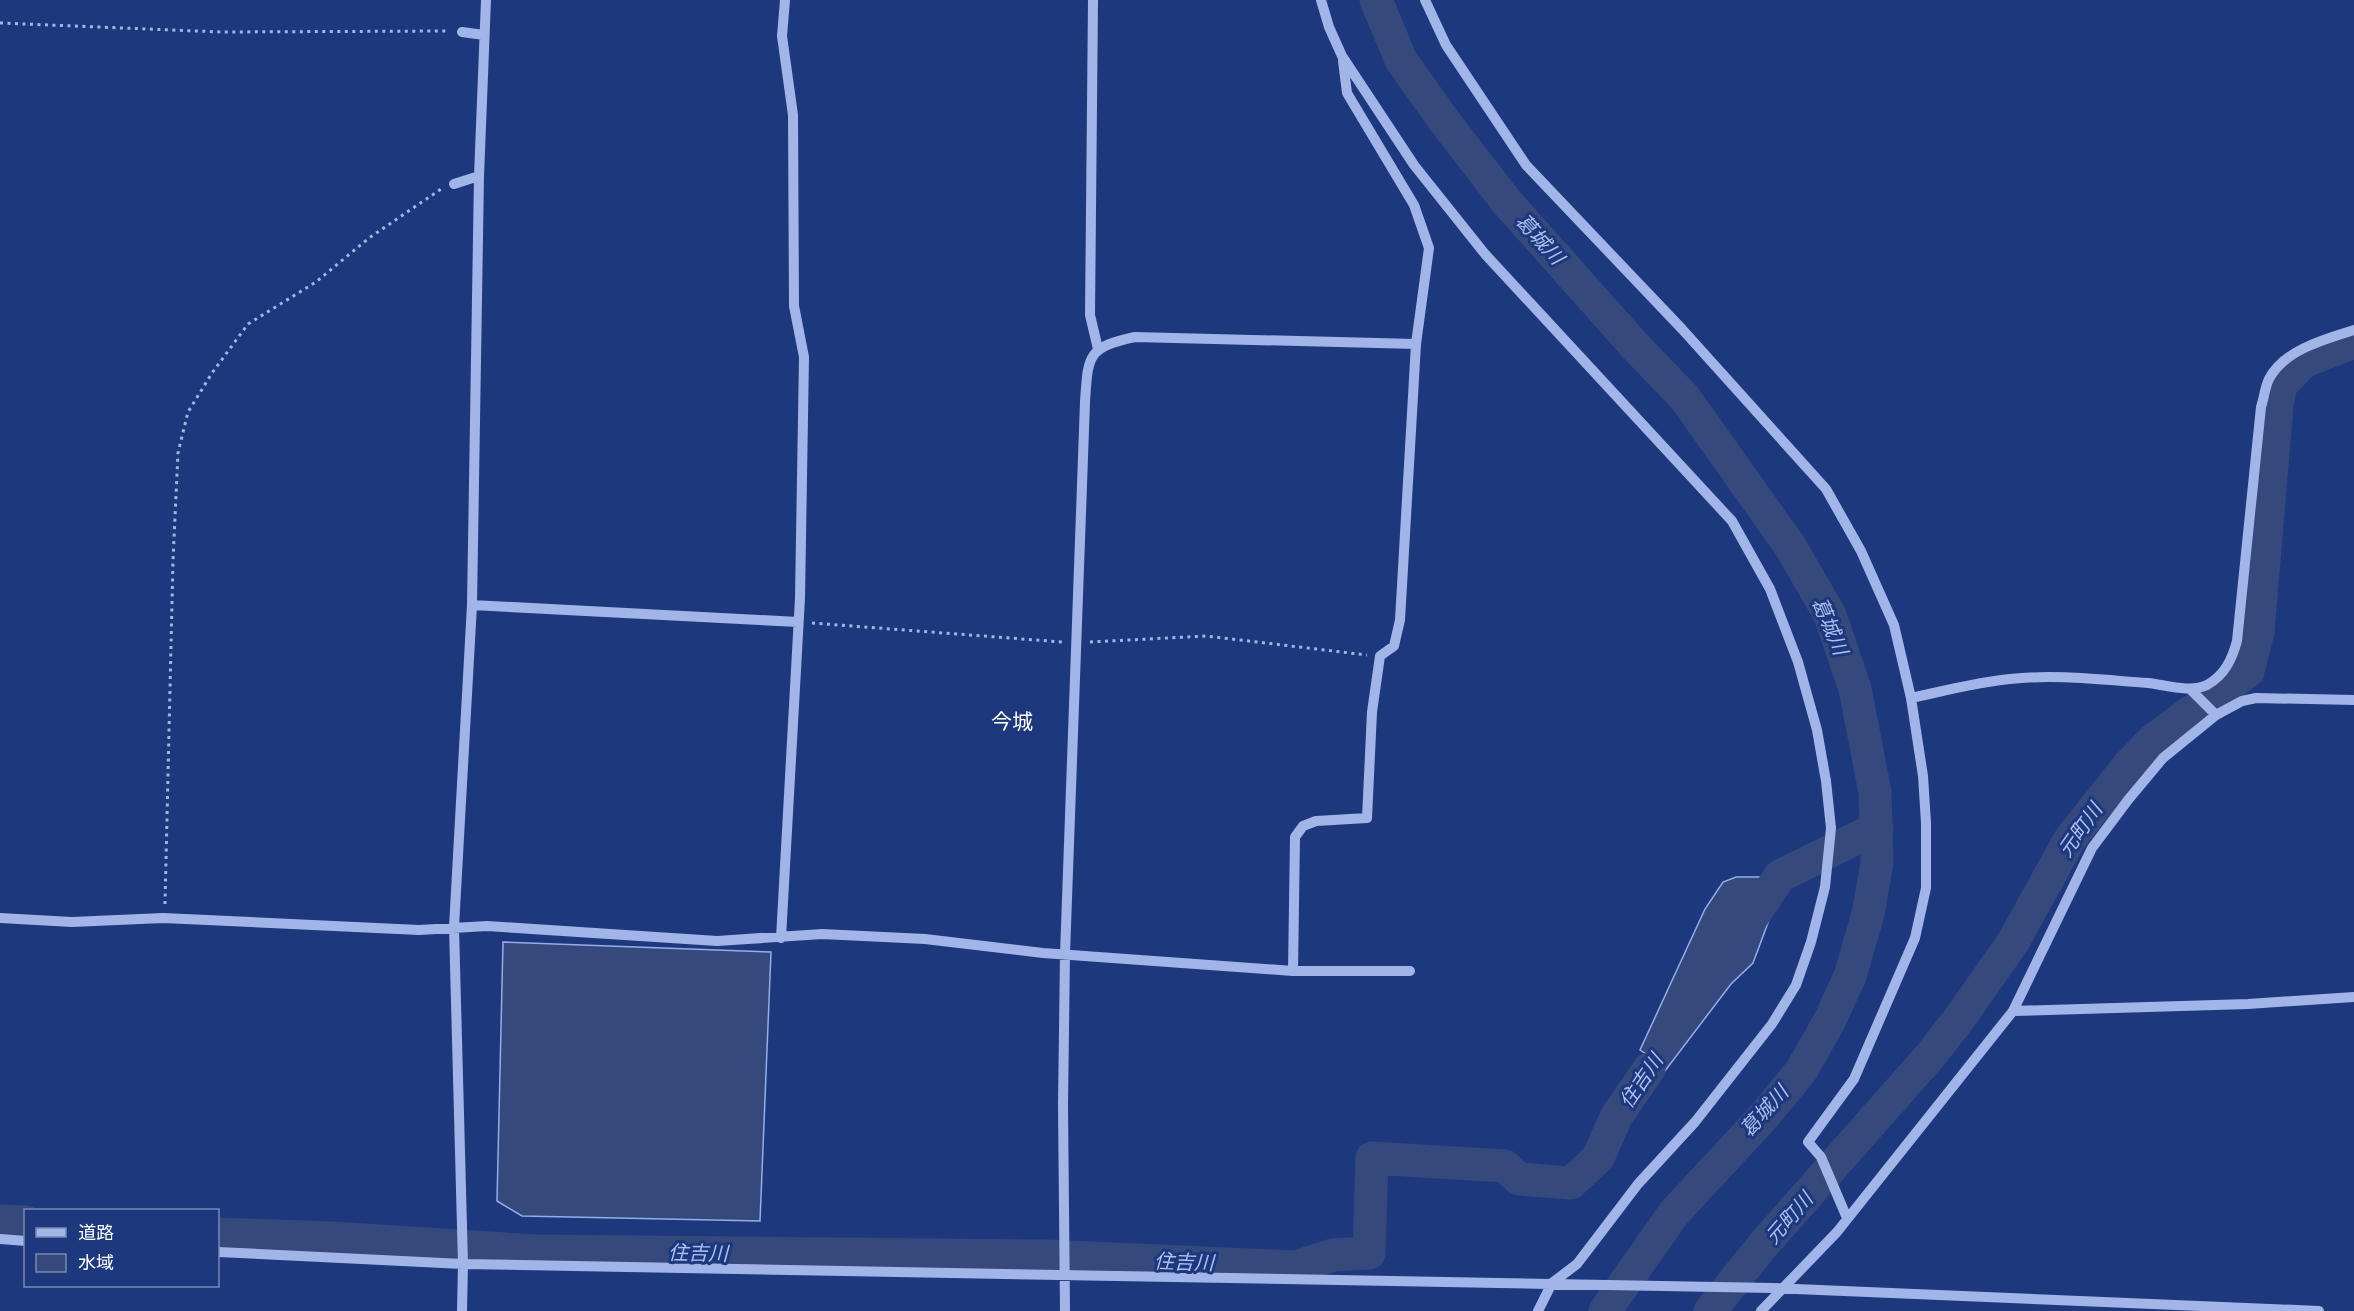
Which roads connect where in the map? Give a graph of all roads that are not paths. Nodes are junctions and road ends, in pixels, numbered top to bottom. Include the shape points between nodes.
1 (486, 0) edge
2 (785, 0) edge
3 (1093, 0) edge
4 (1321, 0) edge
5 (1425, 0) edge
6 (462, 32) road end
7 (484, 34) junction
8 (1342, 56) junction
9 (479, 176) junction
10 (454, 184) road end
11 (2354, 330) edge
12 (1416, 344) junction
13 (1098, 349) junction
14 (472, 605) junction
15 (798, 622) junction
16 (2193, 692) junction
17 (1911, 698) junction
18 (2354, 700) edge
19 (2215, 714) junction
20 (0, 918) edge
21 (454, 927) junction
22 (781, 938) junction
23 (1065, 954) junction
24 (1410, 970) dead end
25 (1293, 971) junction
26 (2354, 997) edge
27 (2013, 1011) junction
28 (1847, 1218) junction
29 (0, 1239) edge
30 (24, 1241) edge
31 (219, 1252) edge
32 (463, 1258) junction
33 (1065, 1270) junction
34 (1552, 1283) junction
35 (1777, 1288) junction
36 (462, 1311) edge
37 (1065, 1311) edge
38 (1538, 1311) edge
39 (1761, 1311) edge
40 (2319, 1311) edge

1 - 7 street
2 - 15 street via 782,36 793,115 794,306 804,357
3 - 13 street via 1090,315
4 - 8 street
5 - 17 street via 1446,45 1526,165 1682,329 1826,489 1861,551 1894,625
6 - 7 street
7 - 9 street
8 - 12 street via 1347,93 1414,205 1429,248
8 - 34 street via 1414,165 1485,254 1732,521 1770,589 1798,662 1817,730 1831,828 1825,887 1796,985 1772,1024 1695,1122 1638,1185 1577,1264
9 - 10 street
9 - 14 street
11 - 16 street via 2295,354 2279,365 2268,380 2261,407 2237,641 2232,659 2221,675
12 - 13 street via 1135,337
12 - 25 street via 1400,620 1394,646 1380,656 1372,712 1367,818 1316,821 1303,826 1295,837
13 - 23 street via 1087,370
14 - 15 street
14 - 21 street
15 - 22 street
16 - 17 street via 2150,684 2043,678 2010,679
16 - 19 street
17 - 28 street via 1926,824 1926,888 1915,938 1854,1079 1808,1142 1821,1157
18 - 19 street via 2256,698
19 - 27 street via 2163,758 2092,848
20 - 21 street via 72,922 163,918 419,930
21 - 22 street via 717,940
21 - 32 street
22 - 23 street via 822,934 925,939
23 - 25 street
23 - 33 street
24 - 25 street
26 - 27 street
27 - 28 street
28 - 35 street
29 - 30 street
31 - 32 street
32 - 33 street
32 - 36 street
33 - 34 street
33 - 37 street
34 - 35 street
34 - 38 street
35 - 39 street
35 - 40 street

